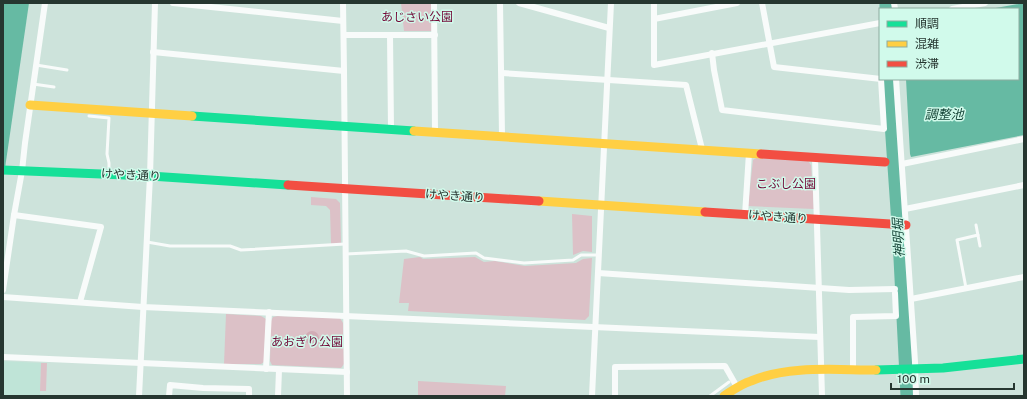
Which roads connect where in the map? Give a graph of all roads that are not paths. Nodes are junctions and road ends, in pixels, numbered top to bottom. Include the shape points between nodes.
1 (45, 3) edge
2 (155, 3) edge
3 (173, 3) edge
4 (343, 3) edge
5 (434, 3) edge
6 (500, 3) edge
7 (519, 3) edge
8 (611, 3) edge
9 (654, 3) edge
10 (738, 3) edge
11 (762, 3) edge
12 (985, 3) edge
13 (958, 8) edge
14 (654, 19) junction
15 (343, 22) junction
16 (879, 23) edge
17 (609, 28) junction
18 (344, 35) junction
19 (390, 35) junction
20 (435, 35) junction
21 (769, 43) junction
22 (153, 52) junction
23 (712, 53) junction
24 (36, 65) junction
25 (67, 70) dead end
26 (344, 70) junction
27 (502, 73) junction
28 (879, 79) edge
29 (881, 80) edge
30 (896, 80) edge
31 (608, 81) junction
32 (33, 84) junction
33 (54, 87) dead end
34 (30, 105) junction
35 (152, 113) junction
36 (89, 116) dead end
37 (344, 125) junction
38 (391, 129) junction
39 (435, 132) junction
40 (502, 135) junction
41 (1024, 140) edge
42 (604, 142) junction
43 (702, 149) junction
44 (749, 153) junction
45 (815, 158) junction
46 (885, 162) dead end
47 (902, 164) junction
48 (3, 170) edge
49 (22, 171) junction
50 (108, 174) junction
51 (150, 176) junction
52 (1024, 185) edge
53 (345, 188) junction
54 (601, 205) junction
55 (905, 209) junction
56 (14, 215) junction
57 (745, 215) junction
58 (817, 220) junction
59 (904, 225) junction
60 (976, 225) dead end
61 (978, 235) junction
62 (147, 242) junction
63 (346, 244) junction
64 (980, 246) dead end
65 (346, 254) junction
66 (599, 255) junction
67 (598, 273) junction
68 (1024, 277) edge
69 (819, 288) junction
70 (966, 288) junction
71 (3, 290) edge
72 (3, 297) edge
73 (911, 300) junction
74 (80, 302) junction
75 (143, 307) junction
76 (269, 312) junction
77 (347, 316) junction
78 (595, 327) junction
79 (820, 337) junction
80 (3, 357) edge
81 (1024, 359) edge
82 (140, 364) junction
83 (266, 369) junction
84 (910, 369) junction
85 (279, 370) junction
86 (822, 370) junction
87 (853, 370) junction
88 (347, 372) junction
89 (733, 384) junction
90 (139, 396) edge
91 (169, 396) edge
92 (249, 396) edge
93 (278, 396) edge
94 (347, 396) edge
95 (592, 396) edge
96 (615, 396) edge
97 (710, 396) edge
98 (724, 396) edge
99 (822, 396) edge
100 (916, 396) edge

1 - 24 street
2 - 22 street
3 - 15 street
4 - 15 street
5 - 20 street
6 - 27 street
7 - 17 street
8 - 17 street
9 - 14 street
10 - 14 street
11 - 21 street
12 - 13 street
14 - 23 street via 654,65
15 - 18 street
16 - 21 street
17 - 31 street
18 - 19 street
18 - 26 street
19 - 20 street
19 - 38 street
20 - 39 street
21 - 23 street
21 - 28 street via 774,67
22 - 26 street
22 - 35 street
23 - 29 street via 722,110 884,129
24 - 25 lane
24 - 32 street
26 - 37 street
27 - 31 street
27 - 40 street
30 - 47 street
31 - 42 street
31 - 43 street via 686,85
32 - 33 lane
32 - 34 street
34 - 35 street
34 - 49 street
35 - 37 street
35 - 51 street
36 - 50 lane via 108,118
37 - 38 street
37 - 53 street
38 - 39 street
39 - 40 street
40 - 42 street
41 - 47 street
42 - 43 street
42 - 54 street
43 - 44 street
44 - 45 street
44 - 57 street
45 - 46 street
45 - 58 street
47 - 55 street
48 - 49 street, けやき通り
49 - 50 street, けやき通り
49 - 56 street
50 - 51 street, けやき通り
51 - 53 street, けやき通り
51 - 62 street
52 - 55 street
53 - 54 street, けやき通り
53 - 63 street
54 - 57 street, けやき通り
54 - 66 street
55 - 59 street
56 - 71 street
56 - 74 street via 101,226
57 - 58 street, けやき通り
58 - 59 street, けやき通り
58 - 69 street
59 - 73 street
60 - 61 lane
61 - 64 lane
61 - 70 lane via 956,240
62 - 63 lane via 170,246 230,246 241,250
62 - 75 street
63 - 65 street
65 - 66 lane via 406,251 424,256 476,253 484,258 524,263 573,260 582,255
65 - 77 street
66 - 67 street
67 - 69 street
67 - 78 street
68 - 70 street
69 - 79 street
69 - 87 street via 895,291 896,316 853,318
70 - 73 street
72 - 74 street
73 - 84 street
74 - 75 street
75 - 76 street
75 - 82 street
76 - 77 street
76 - 83 street
77 - 78 street
77 - 88 street
78 - 79 street
78 - 95 street
79 - 86 street
80 - 82 street
81 - 84 street
82 - 83 street
82 - 90 street
83 - 85 street
84 - 87 street
84 - 100 street
85 - 88 street
85 - 93 street
86 - 87 street
86 - 89 street via 785,371
86 - 99 street
88 - 94 street
89 - 96 street via 725,366 615,367
89 - 97 lane
89 - 98 street
91 - 92 street via 170,385 249,389

